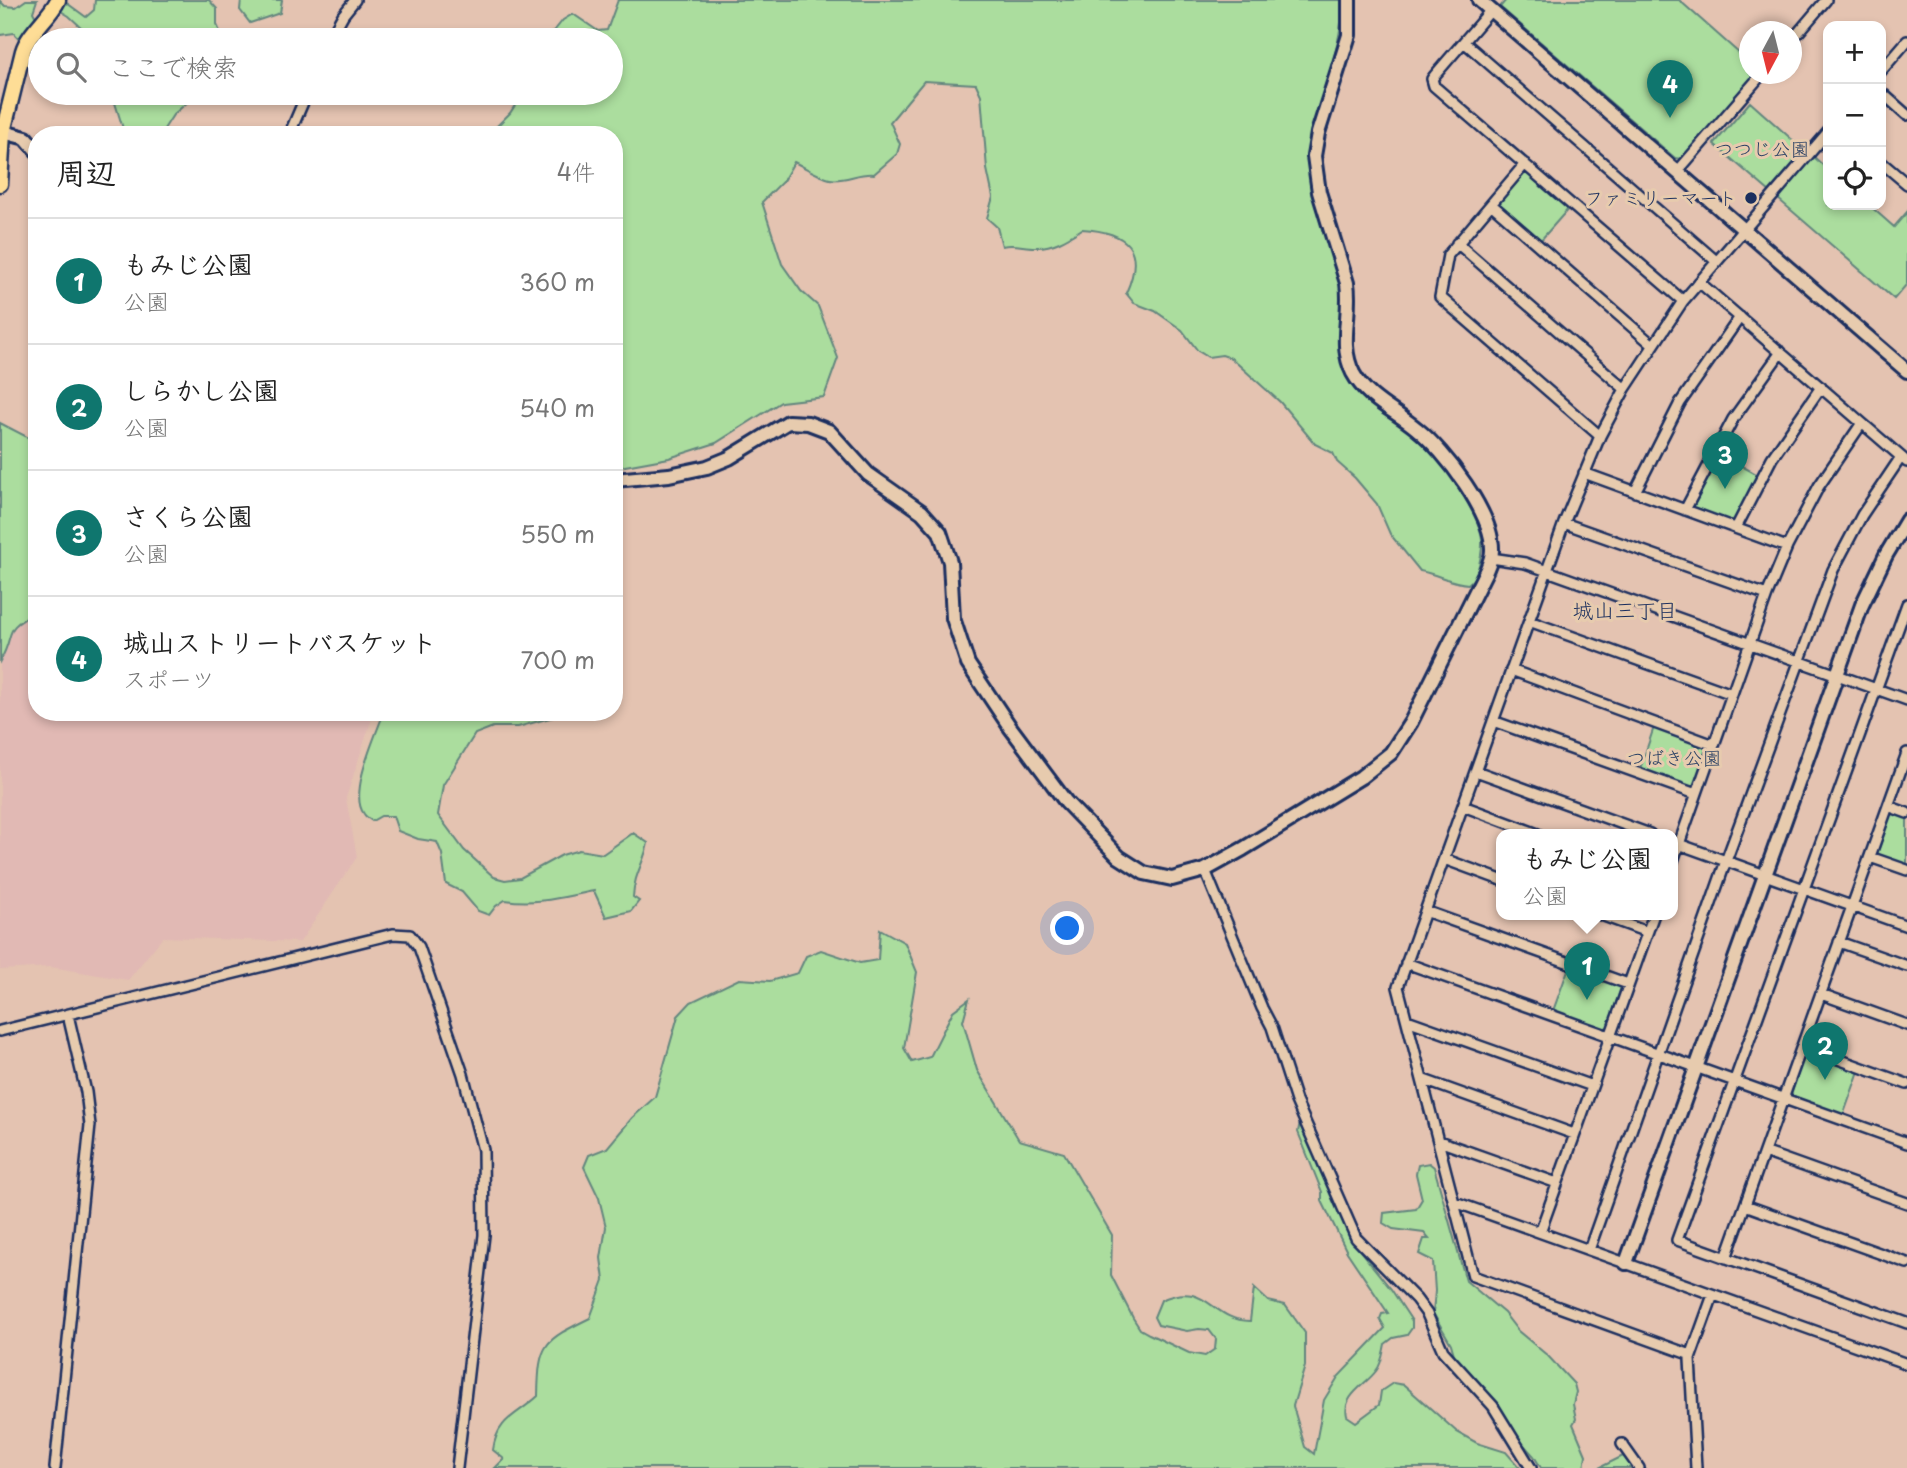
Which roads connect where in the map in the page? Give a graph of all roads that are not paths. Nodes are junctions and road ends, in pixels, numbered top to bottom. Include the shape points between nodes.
1 (58, 0) edge
2 (355, 0) edge
3 (1349, 0) edge
4 (1479, 0) edge
5 (1826, 0) edge
6 (1491, 10) junction
7 (1802, 27) edge
8 (39, 28) edge
9 (335, 28) edge
10 (28, 41) edge
11 (1464, 42) junction
12 (1906, 43) edge
13 (1886, 65) edge
14 (1753, 84) edge
15 (6, 94) edge
16 (1886, 96) edge
17 (302, 105) edge
18 (1907, 115) edge
19 (293, 126) edge
20 (3, 132) junction
21 (1823, 138) edge
22 (28, 140) edge
23 (1525, 164) junction
24 (1886, 166) edge
25 (1677, 172) junction
26 (0, 184) edge
27 (1907, 184) edge
28 (1491, 204) junction
29 (1744, 230) junction
30 (1457, 243) junction
31 (1716, 261) junction
32 (1699, 282) junction
33 (1683, 301) junction
34 (1740, 317) junction
35 (1653, 345) junction
36 (1781, 352) junction
37 (1907, 371) edge
38 (1821, 387) junction
39 (1625, 389) junction
40 (1862, 423) junction
41 (1600, 436) junction
42 (1904, 459) edge
43 (1584, 473) junction
44 (623, 479) edge
45 (1634, 492) junction
46 (1685, 510) junction
47 (1907, 520) edge
48 (1564, 523) junction
49 (1736, 528) junction
50 (1787, 547) junction
51 (1491, 558) junction
52 (1547, 571) junction
53 (1768, 595) junction
54 (1907, 604) edge
55 (1529, 621) junction
56 (1751, 644) junction
57 (1799, 661) junction
58 (1511, 670) junction
59 (1836, 675) junction
60 (1875, 688) junction
61 (1732, 694) junction
62 (1907, 700) edge
63 (1493, 721) junction
64 (1714, 745) junction
65 (1907, 755) edge
66 (1476, 771) junction
67 (1696, 794) junction
68 (1463, 806) junction
69 (1888, 806) junction
70 (1907, 813) edge
71 (1525, 829) edge
72 (1636, 829) edge
73 (1678, 838) edge
74 (1678, 844) edge
75 (1870, 857) junction
76 (1444, 859) junction
77 (1726, 861) junction
78 (1205, 870) junction
79 (1907, 870) edge
80 (1765, 875) junction
81 (1496, 878) edge
82 (1803, 889) junction
83 (1852, 906) junction
84 (1425, 911) junction
85 (1614, 920) edge
86 (1652, 920) edge
87 (1907, 926) edge
88 (1647, 932) junction
89 (1839, 942) junction
90 (1406, 963) junction
91 (1907, 966) edge
92 (1628, 984) junction
93 (1821, 994) junction
94 (68, 1014) junction
95 (1407, 1020) junction
96 (1907, 1025) edge
97 (0, 1031) edge
98 (1609, 1036) junction
99 (1802, 1046) junction
100 (1659, 1054) junction
101 (1696, 1068) junction
102 (1423, 1080) junction
103 (1734, 1081) junction
104 (1907, 1084) edge
105 (1592, 1086) junction
106 (1783, 1099) junction
107 (1574, 1134) junction
108 (1439, 1141) junction
109 (1907, 1143) edge
110 (1764, 1152) junction
111 (1557, 1183) junction
112 (1455, 1202) junction
113 (1907, 1203) edge
114 (1745, 1205) junction
115 (1539, 1232) junction
116 (1588, 1250) junction
117 (1726, 1258) junction
118 (1626, 1263) junction
119 (1907, 1263) edge
120 (1713, 1295) junction
121 (1907, 1323) edge
122 (1691, 1355) junction
123 (1907, 1364) edge
124 (1622, 1444) dead end
125 (55, 1468) edge
126 (457, 1468) edge
127 (1531, 1468) edge
128 (1639, 1468) edge
129 (1696, 1468) edge

1 - 8 main road
2 - 9 street
3 - 51 street via 1349,35 1314,156 1319,192 1349,294 1344,329 1348,359 1354,376 1371,396 1441,452 1482,513
4 - 6 street
5 - 7 street
6 - 11 street
6 - 25 street
10 - 15 main road
11 - 23 street via 1432,79 1434,86
11 - 31 street
12 - 13 street
14 - 25 street
15 - 20 main road
16 - 18 street
17 - 19 street
20 - 22 street
20 - 26 main road
21 - 29 street
23 - 28 street
23 - 33 street
24 - 27 street
25 - 29 street
28 - 30 street
28 - 35 street
29 - 31 street
29 - 37 street
30 - 39 street
30 - 41 street via 1448,255 1440,297
31 - 32 street
32 - 33 street
32 - 34 street
33 - 35 street
34 - 36 street
34 - 45 street via 1680,403
35 - 39 street
36 - 38 street
36 - 46 street via 1733,419
38 - 40 street
38 - 49 street via 1772,458
39 - 41 street
40 - 42 street
40 - 50 street via 1819,486
41 - 43 street
42 - 57 street via 1868,504 1838,560
43 - 45 street
43 - 48 street
44 - 78 street via 707,467 788,422 828,430 868,474 922,512 940,532 950,562 953,618 968,664 1066,802 1119,857 1144,873 1172,879
45 - 46 street
46 - 49 street
47 - 59 street via 1872,583
48 - 52 street
48 - 53 street
49 - 50 street
50 - 53 street
51 - 52 street
51 - 78 street via 1411,722 1391,752 1361,778
52 - 55 street
52 - 56 street
53 - 56 street
54 - 60 street
55 - 58 street
55 - 61 street
56 - 57 street
56 - 61 street
57 - 59 street
57 - 77 street
58 - 63 street
58 - 64 street
59 - 60 street
59 - 80 street
60 - 62 street
60 - 82 street
61 - 64 street
63 - 66 street
63 - 67 street
64 - 67 street
65 - 69 street
66 - 68 street
66 - 72 street
67 - 73 street
68 - 71 street
68 - 76 street
69 - 70 street
69 - 75 street
74 - 77 street
75 - 79 street
75 - 83 street
76 - 81 street
76 - 84 street
77 - 80 street
77 - 100 street
78 - 127 street via 1356,1238 1416,1298 1443,1351 1493,1406
80 - 82 street
80 - 101 street
82 - 83 street
82 - 103 street
83 - 87 street
83 - 89 street
84 - 90 street
84 - 92 street
85 - 88 street
86 - 88 street
88 - 92 street
89 - 91 street
89 - 93 street
90 - 95 street via 1398,986
90 - 98 street
92 - 98 street
93 - 96 street
93 - 99 street
94 - 97 street
94 - 125 street via 90,1125
94 - 126 street via 393,934 410,935 419,947 463,1074 483,1150 484,1235
95 - 102 street
95 - 105 street
98 - 100 street
98 - 105 street
99 - 104 street
99 - 106 street
100 - 101 street
100 - 116 street
101 - 103 street
101 - 118 street
102 - 107 street
102 - 108 street
103 - 106 street
103 - 117 street via 1677,1240
105 - 107 street
106 - 109 street
106 - 110 street
107 - 111 street
108 - 111 street
108 - 112 street
110 - 113 street
110 - 114 street
111 - 115 street
112 - 115 street
112 - 122 street via 1473,1276
114 - 117 street
114 - 119 street
115 - 116 street
116 - 118 street
117 - 121 street
118 - 120 street
120 - 122 street
120 - 123 street
122 - 129 street
124 - 128 street

